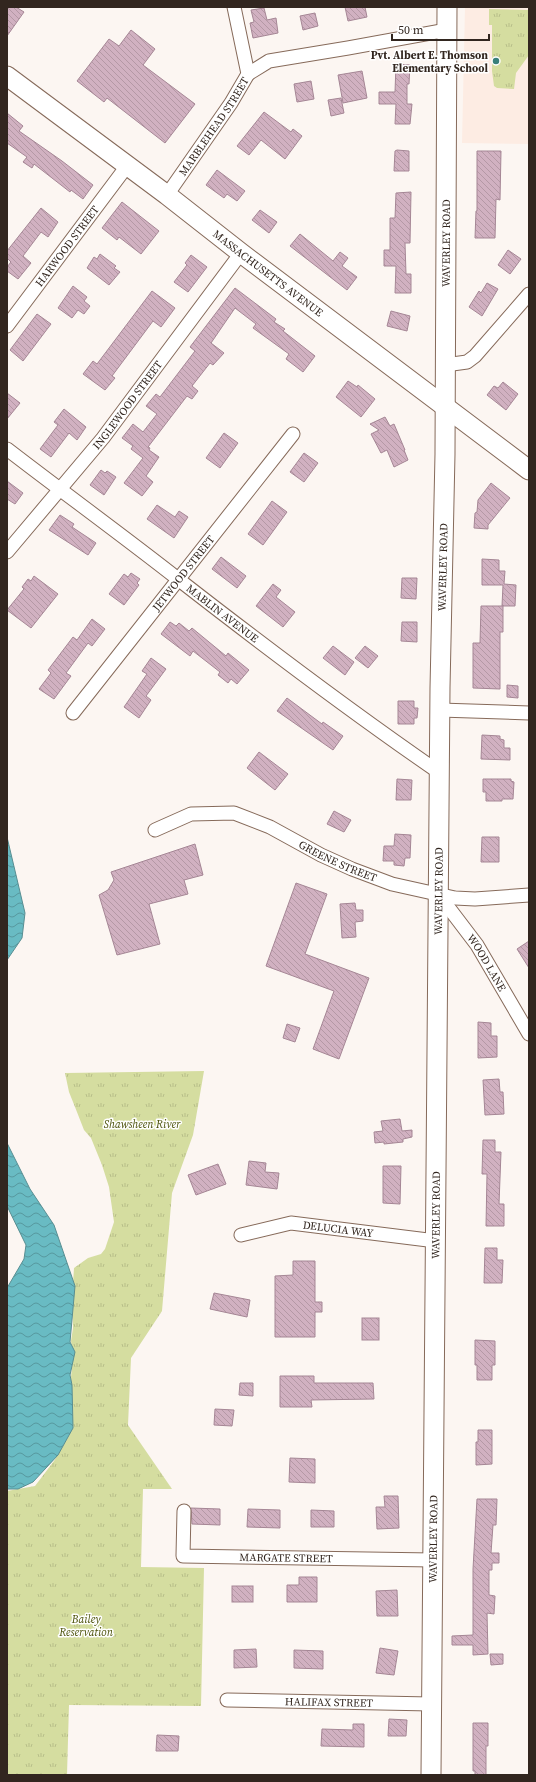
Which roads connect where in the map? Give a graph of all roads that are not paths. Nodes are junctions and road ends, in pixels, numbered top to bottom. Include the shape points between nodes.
1 (234, 7) edge
2 (447, 7) edge
3 (447, 30) junction
4 (248, 74) junction
5 (10, 83) edge
6 (127, 166) junction
7 (167, 195) junction
8 (241, 253) junction
9 (529, 294) edge
10 (7, 326) edge
11 (445, 365) junction
12 (444, 407) junction
13 (293, 434) dead end
14 (7, 449) edge
15 (529, 470) edge
16 (59, 490) junction
17 (7, 552) edge
18 (178, 578) junction
19 (440, 710) junction
20 (74, 713) dead end
21 (529, 713) edge
22 (440, 773) junction
23 (155, 830) dead end
24 (439, 895) junction
25 (529, 895) edge
26 (529, 1034) edge
27 (241, 1235) dead end
28 (436, 1242) junction
29 (184, 1511) dead end
30 (433, 1560) junction
31 (227, 1700) dead end
32 (431, 1704) junction
33 (431, 1775) edge

1 - 4 street, MARBLEHEAD STREET
2 - 3 main road, WAVERLEY ROAD
3 - 4 street via 269,61
3 - 11 main road, WAVERLEY ROAD
4 - 7 street, MARBLEHEAD STREET via 231,103
5 - 6 main road, MASSACHUSETTS AVENUE
6 - 7 main road, MASSACHUSETTS AVENUE
6 - 10 street, HARWOOD STREET
7 - 8 main road, MASSACHUSETTS AVENUE
8 - 12 main road, MASSACHUSETTS AVENUE
8 - 16 street, INGLEWOOD STREET via 103,438
9 - 11 street via 475,356 466,362
11 - 12 main road, WAVERLEY ROAD
12 - 15 main road, MASSACHUSETTS AVENUE
12 - 19 main road, WAVERLEY ROAD
13 - 18 street, JETWOOD STREET
14 - 16 street, MABLIN AVENUE
16 - 17 street, INGLEWOOD STREET
16 - 18 street, MABLIN AVENUE
18 - 20 street, JETWOOD STREET
18 - 22 street, MABLIN AVENUE via 296,671
19 - 21 street
19 - 22 main road, WAVERLEY ROAD
22 - 24 main road, WAVERLEY ROAD
23 - 24 street, GREENE STREET via 191,814 234,812 270,827 352,869 392,884
24 - 25 street, GREENE STREET via 476,899
24 - 26 street, WOOD LANE via 477,945
24 - 28 main road, WAVERLEY ROAD
27 - 28 street, DELUCIA WAY via 292,1223
28 - 30 main road, WAVERLEY ROAD
29 - 30 street, MARGATE STREET via 183,1556
30 - 32 main road, WAVERLEY ROAD
31 - 32 street, HALIFAX STREET
32 - 33 main road, WAVERLEY ROAD

